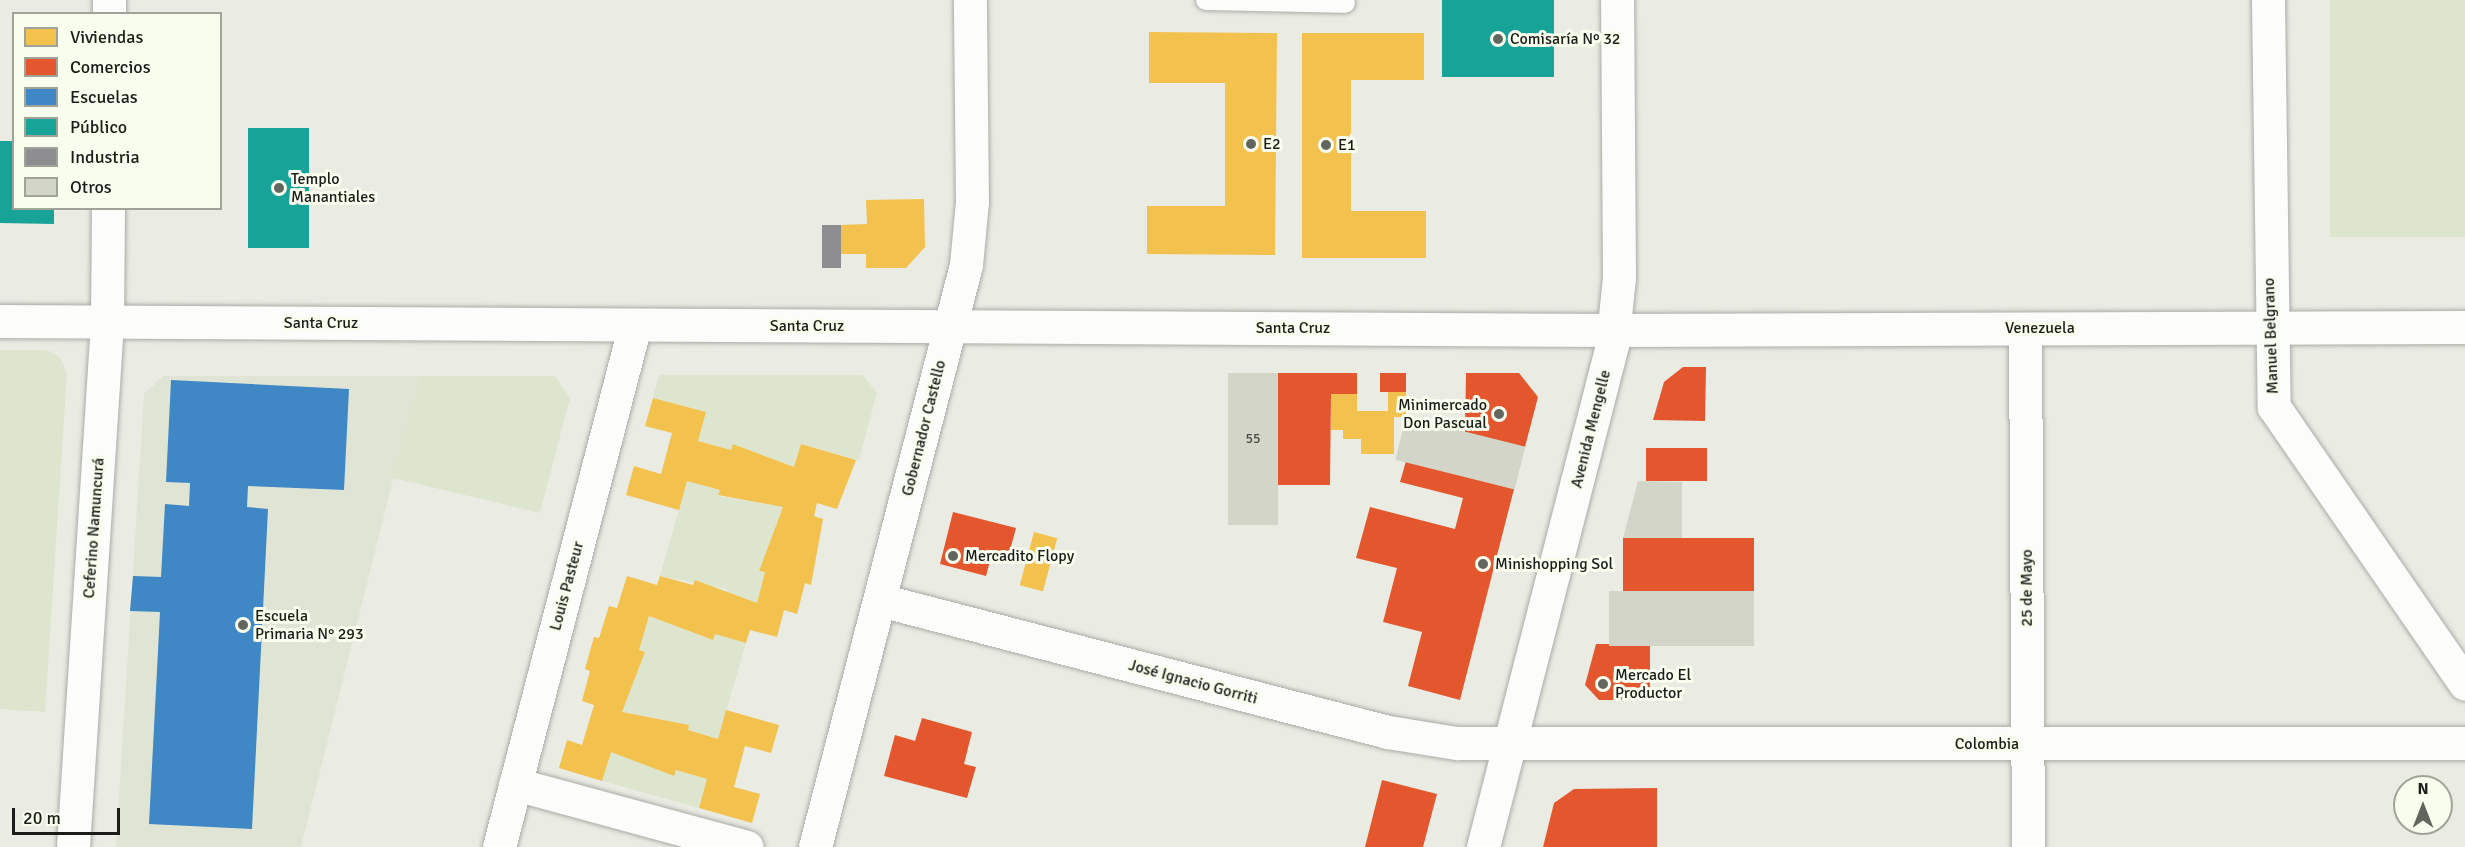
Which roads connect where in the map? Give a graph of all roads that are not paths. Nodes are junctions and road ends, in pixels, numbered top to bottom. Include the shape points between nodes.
1 (970, 0) edge
2 (1206, 0) edge
3 (1617, 0) edge
4 (2268, 0) edge
5 (1345, 3) dead end
6 (108, 210) edge
7 (0, 321) edge
8 (107, 322) junction
9 (635, 325) junction
10 (951, 326) junction
11 (2270, 327) junction
12 (2465, 327) edge
13 (2025, 329) junction
14 (1614, 330) junction
15 (880, 600) junction
16 (2465, 684) edge
17 (2465, 743) edge
18 (1510, 744) junction
19 (2027, 744) junction
20 (515, 784) junction
21 (73, 847) edge
22 (499, 847) edge
23 (747, 847) edge
24 (816, 847) edge
25 (1483, 847) edge
26 (2028, 847) edge

1 - 10 street, Gobernador Castello via 970,235
2 - 5 lane
3 - 14 street, Avenida Mengelle
4 - 11 street, Manuel Belgrano
6 - 8 street, Ceferino Namuncurá
7 - 8 street, Santa Cruz
8 - 9 street, Santa Cruz
8 - 21 street, Ceferino Namuncurá
9 - 10 street, Santa Cruz
9 - 20 street, Louis Pasteur
10 - 14 street, Santa Cruz
10 - 15 street, Gobernador Castello
11 - 12 street, Venezuela
11 - 13 street, Venezuela
11 - 16 street, Manuel Belgrano via 2271,392 2280,420
13 - 14 street, Venezuela
13 - 19 street, 25 de Mayo
14 - 18 street, Avenida Mengelle
15 - 18 street, José Ignacio Gorriti via 1388,732
15 - 24 street, Gobernador Castello
17 - 19 street, Colombia
18 - 19 street, Colombia
18 - 25 street, Avenida Mengelle
19 - 26 street, 25 de Mayo
20 - 22 street, Louis Pasteur
20 - 23 street

